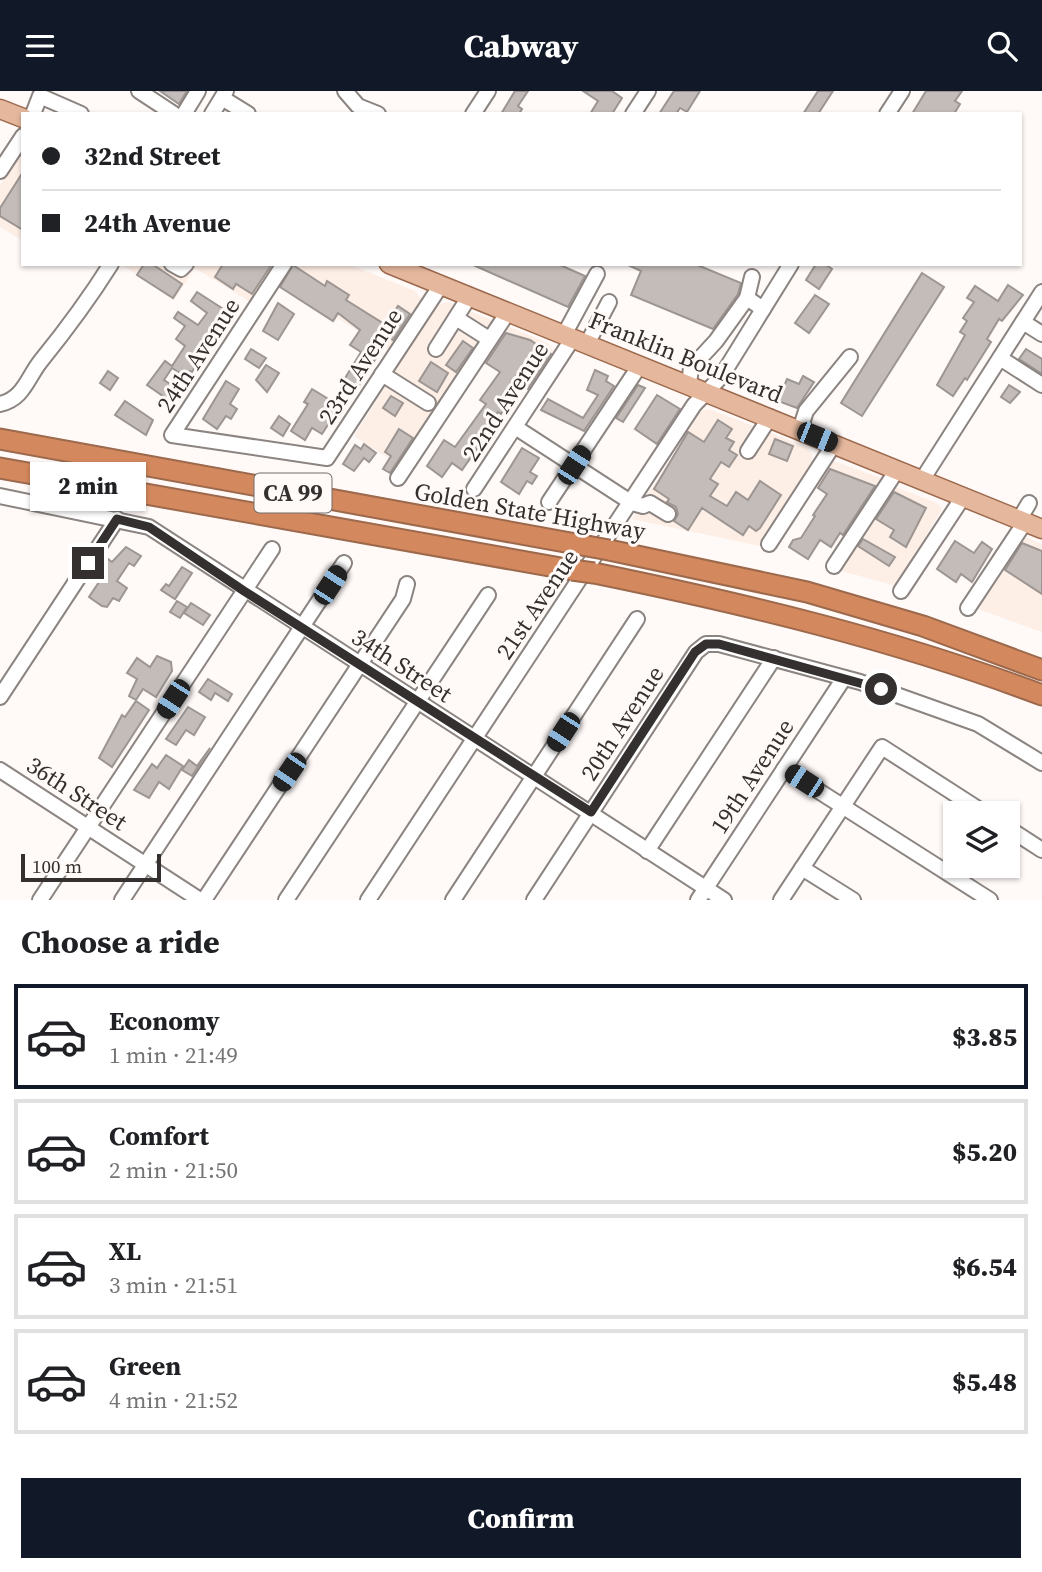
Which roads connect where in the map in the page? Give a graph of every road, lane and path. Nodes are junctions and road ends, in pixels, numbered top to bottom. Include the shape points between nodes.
1 (139, 91) edge
2 (198, 91) edge
3 (345, 91) edge
4 (488, 91) edge
5 (648, 91) edge
6 (902, 91) edge
7 (227, 96) edge
8 (0, 109) edge
9 (34, 112) edge
10 (76, 112) edge
11 (171, 112) edge
12 (185, 112) edge
13 (214, 112) edge
14 (246, 112) edge
15 (373, 112) edge
16 (474, 112) edge
17 (635, 112) edge
18 (888, 112) edge
19 (21, 117) edge
20 (21, 139) edge
21 (0, 171) edge
22 (110, 266) edge
23 (283, 266) edge
24 (399, 266) edge
25 (790, 266) edge
26 (597, 274) dead end
27 (752, 277) dead end
28 (441, 285) junction
29 (1042, 292) edge
30 (469, 297) junction
31 (747, 298) junction
32 (609, 302) dead end
33 (763, 309) junction
34 (508, 312) junction
35 (456, 318) junction
36 (1023, 322) junction
37 (1042, 334) edge
38 (489, 339) junction
39 (575, 339) junction
40 (436, 349) dead end
41 (850, 357) dead end
42 (1000, 358) junction
43 (640, 365) junction
44 (382, 374) junction
45 (688, 384) junction
46 (1042, 385) edge
47 (708, 392) junction
48 (6, 403) edge
49 (428, 403) dead end
50 (769, 417) junction
51 (515, 427) junction
52 (800, 430) junction
53 (0, 439) edge
54 (834, 444) junction
55 (748, 450) dead end
56 (310, 456) joint
57 (574, 465) junction
58 (0, 468) edge
59 (897, 470) junction
60 (398, 478) dead end
61 (922, 480) junction
62 (474, 489) dead end
63 (0, 496) edge
64 (962, 497) junction
65 (549, 502) dead end
66 (632, 503) junction
67 (1029, 503) dead end
68 (668, 514) dead end
69 (117, 519) junction
70 (1029, 524) edge
71 (769, 544) dead end
72 (272, 549) dead end
73 (344, 563) dead end
74 (834, 566) dead end
75 (407, 584) dead end
76 (244, 591) junction
77 (901, 591) dead end
78 (488, 595) dead end
79 (968, 608) dead end
80 (637, 619) dead end
81 (302, 628) junction
82 (774, 658) junction
83 (359, 665) junction
84 (1042, 670) edge
85 (844, 678) junction
86 (1042, 695) edge
87 (0, 697) edge
88 (417, 702) junction
89 (475, 740) junction
90 (1042, 763) edge
91 (784, 769) junction
92 (0, 770) edge
93 (533, 777) junction
94 (966, 801) edge
95 (843, 807) junction
96 (591, 812) junction
97 (88, 828) junction
98 (1020, 836) edge
99 (1042, 850) edge
100 (647, 851) junction
101 (146, 865) junction
102 (802, 868) junction
103 (702, 894) edge
104 (40, 900) edge
105 (122, 900) edge
106 (202, 900) edge
107 (286, 900) edge
108 (368, 900) edge
109 (453, 900) edge
110 (534, 900) edge
111 (724, 900) edge
112 (781, 900) edge
113 (853, 900) edge
114 (990, 900) edge

1 - 11 street
2 - 12 street
3 - 15 street via 358,106
4 - 16 street
5 - 17 street
6 - 18 street
7 - 13 street
7 - 14 street
8 - 19 main road
9 - 10 street via 40,96
20 - 21 street
22 - 48 street via 63,337
23 - 56 street, 24th Avenue via 172,435
24 - 28 main road, Franklin Boulevard
25 - 33 street, 21st Avenue
26 - 39 street
27 - 31 street
28 - 30 main road, Franklin Boulevard
28 - 44 street, 23rd Avenue
29 - 36 street
30 - 34 main road, Franklin Boulevard
30 - 35 street
31 - 33 street
31 - 45 street via 691,368
32 - 39 street
33 - 47 street, 21st Avenue
34 - 38 street
34 - 39 main road, Franklin Boulevard
35 - 38 street
35 - 40 street
36 - 37 street
36 - 42 street
38 - 60 street
39 - 43 main road, Franklin Boulevard
39 - 51 street, 22nd Avenue
41 - 52 street via 816,396
42 - 46 street
42 - 61 street
43 - 45 main road, Franklin Boulevard
43 - 57 street
44 - 49 street
44 - 56 street, 23rd Avenue via 327,458
45 - 47 main road, Franklin Boulevard
47 - 50 main road, Franklin Boulevard
47 - 66 street, 21st Avenue via 694,405
50 - 52 main road, Franklin Boulevard
50 - 55 street
51 - 57 street
51 - 62 street, 22nd Avenue
52 - 54 main road, Franklin Boulevard
53 - 84 highway, Golden State Highway / CA 99, bridge via 609,550 807,592 923,626
54 - 59 main road, Franklin Boulevard
54 - 71 street
57 - 65 street
57 - 66 street
58 - 86 highway, Golden State Highway / CA 99, bridge via 735,602 965,666
59 - 61 main road, Franklin Boulevard
59 - 74 street
61 - 64 main road, Franklin Boulevard
63 - 69 street, 34th Street
64 - 70 main road, Franklin Boulevard
64 - 77 street
66 - 68 street via 650,503
66 - 89 street, 21st Avenue
67 - 70 street
69 - 76 street, 34th Street via 149,527
69 - 87 street
70 - 79 street
72 - 76 street
73 - 81 street
75 - 83 street via 403,599
76 - 81 street, 34th Street
76 - 97 street
78 - 88 street
80 - 93 street
81 - 83 street, 34th Street
81 - 101 street
82 - 85 street
82 - 96 street, 20th Avenue via 719,644 706,644 695,652
82 - 100 street
83 - 88 street, 34th Street
83 - 106 street
85 - 90 street via 978,725
85 - 91 street, 19th Avenue
88 - 89 street, 34th Street
88 - 107 street
89 - 93 street, 34th Street
89 - 108 street, 21st Avenue
91 - 95 street
91 - 103 street, 19th Avenue
92 - 97 street, 36th Street
93 - 96 street, 34th Street
93 - 109 street
94 - 95 street via 882,747
95 - 102 street
95 - 114 street
96 - 100 street, 34th Street
96 - 110 street, 20th Avenue
97 - 101 street, 36th Street
97 - 104 street
98 - 99 street
100 - 103 street, 34th Street
101 - 105 street
101 - 106 street, 36th Street
102 - 112 street
102 - 113 street
103 - 111 street, 34th Street

